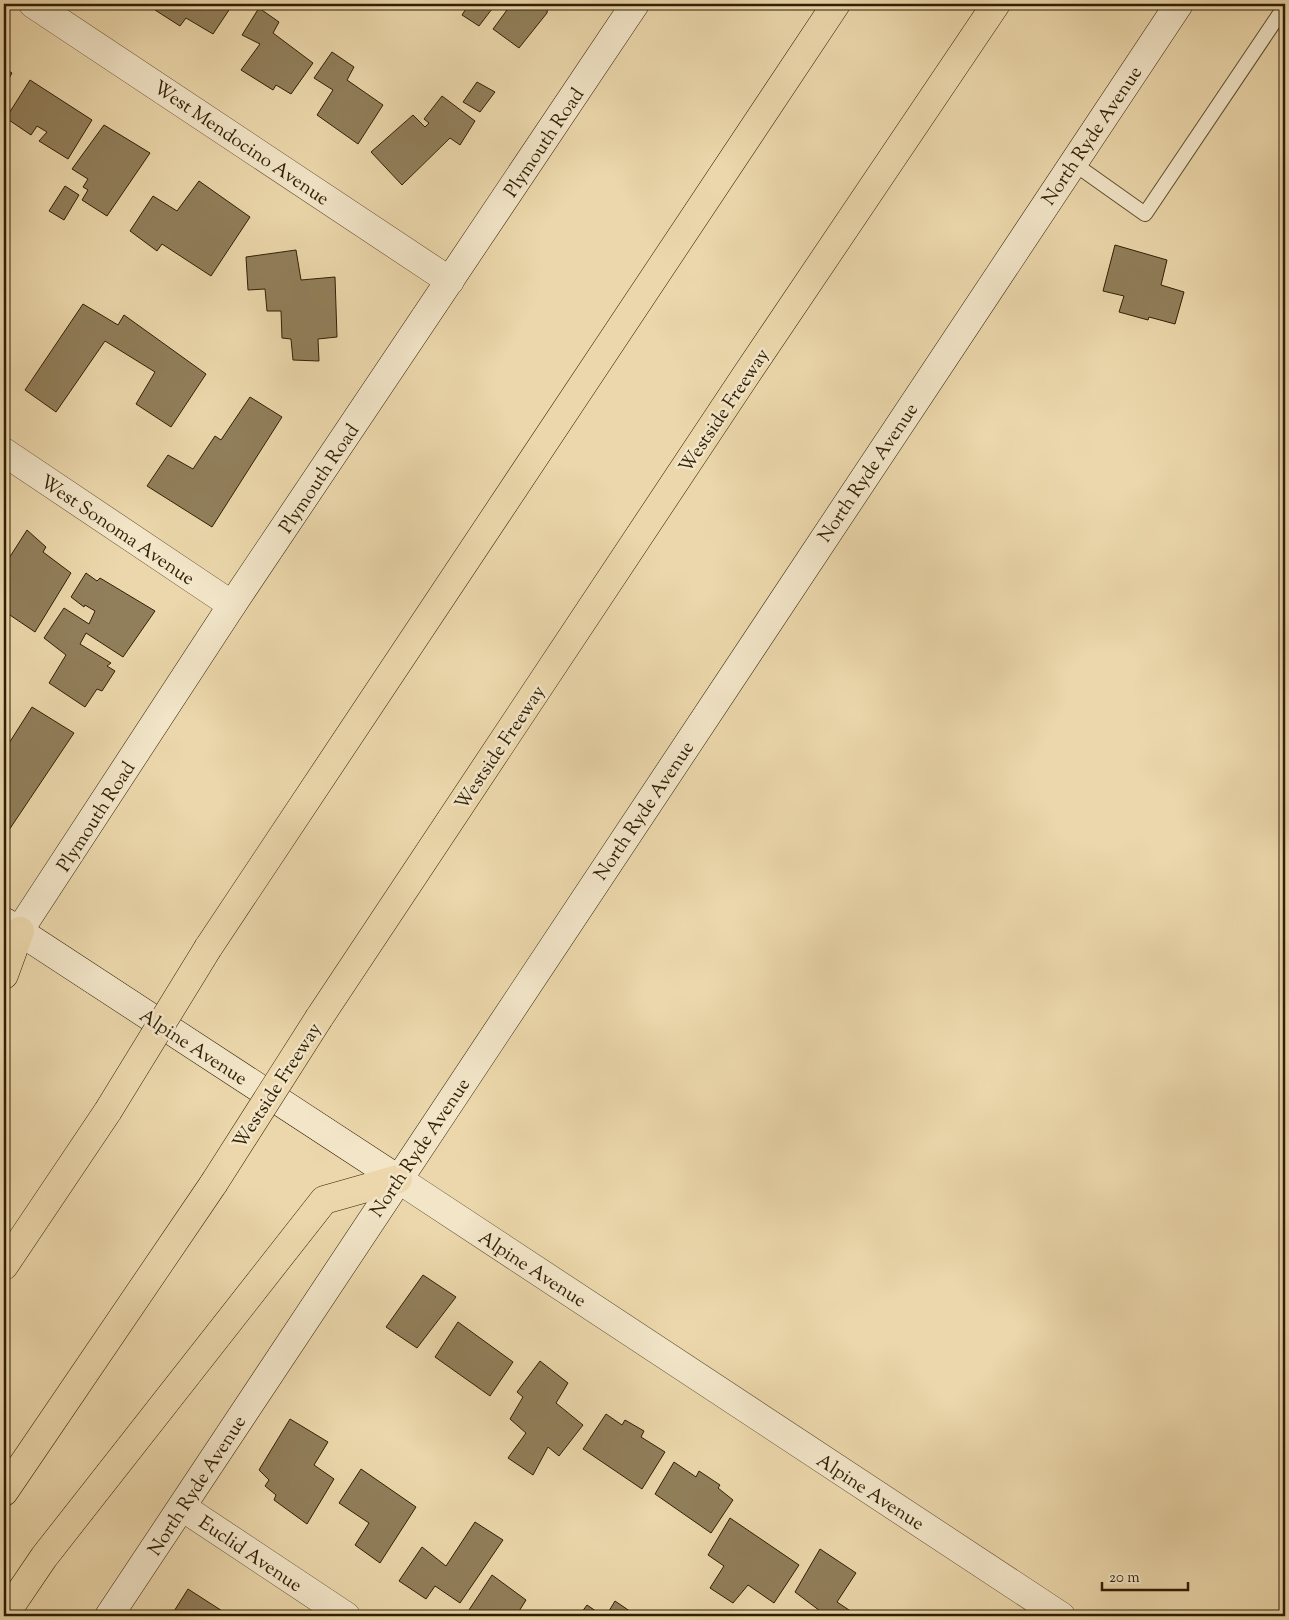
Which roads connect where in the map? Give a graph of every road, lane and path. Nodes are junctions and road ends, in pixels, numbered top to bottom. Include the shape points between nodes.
1 (33, 4) edge
2 (635, 4) edge
3 (836, 4) edge
4 (996, 4) edge
5 (1179, 4) edge
6 (1285, 6) edge
7 (1073, 163) junction
8 (450, 281) junction
9 (4, 452) edge
10 (232, 605) junction
11 (12, 926) edge
12 (4, 954) edge
13 (4, 976) edge
14 (398, 1179) junction
15 (4, 1266) edge
16 (4, 1492) edge
17 (182, 1507) junction
18 (4, 1616) edge
19 (109, 1616) edge
20 (346, 1616) edge
21 (1061, 1616) edge

1 - 8 street, West Mendocino Avenue
2 - 8 street, Plymouth Road
3 - 15 highway, bridge via 208,948 108,1110
4 - 16 highway, Westside Freeway, bridge via 319,1018 214,1183
5 - 7 street, North Ryde Avenue
6 - 7 lane via 1145,214
7 - 14 street, North Ryde Avenue
8 - 10 street, Plymouth Road
9 - 10 street, West Sonoma Avenue
10 - 11 street, Plymouth Road
11 - 12 street, Plymouth Road
11 - 13 highway
11 - 14 street, Alpine Avenue
14 - 17 street, North Ryde Avenue
14 - 18 highway via 324,1200 44,1558
14 - 21 street, Alpine Avenue
17 - 19 street, North Ryde Avenue
17 - 20 street, Euclid Avenue

